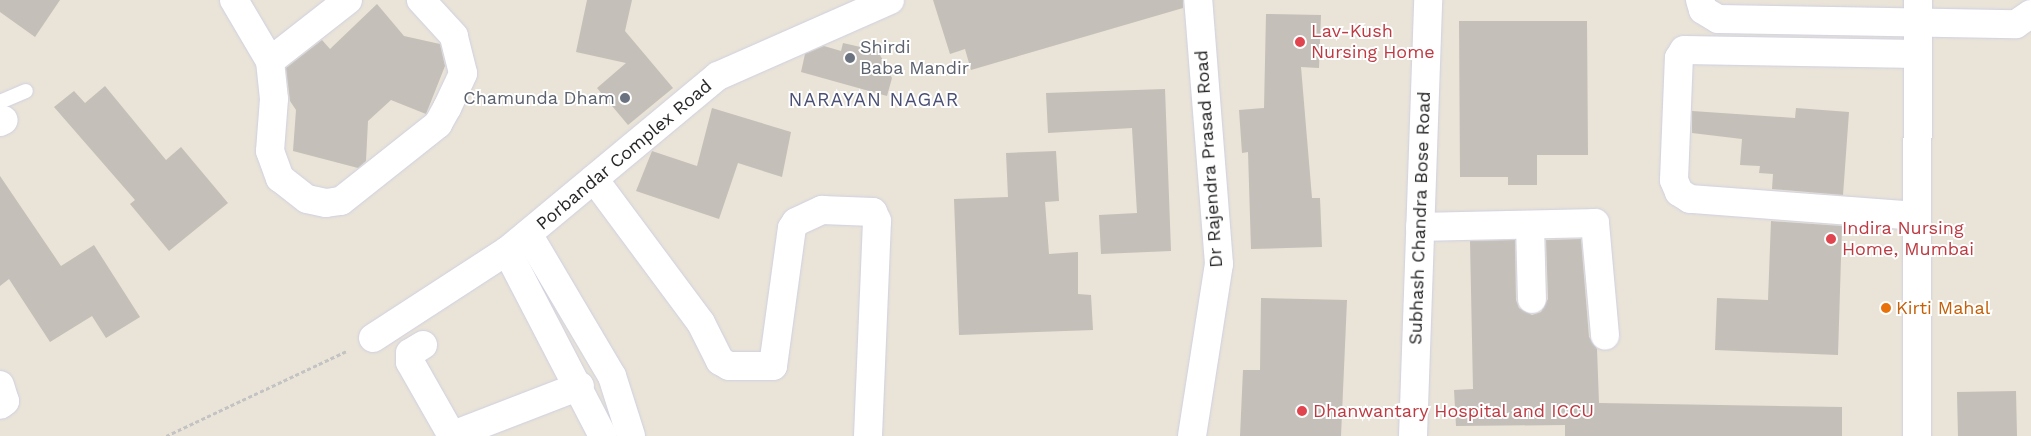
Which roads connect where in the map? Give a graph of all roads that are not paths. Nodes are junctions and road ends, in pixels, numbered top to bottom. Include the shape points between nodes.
1 (234, 0) edge
2 (348, 0) edge
3 (421, 0) edge
4 (890, 0) edge
5 (1198, 0) edge
6 (1428, 0) edge
7 (1700, 0) edge
8 (1918, 12) edge
9 (2031, 14) edge
10 (1918, 54) junction
11 (270, 61) junction
12 (26, 91) dead end
13 (1, 115) edge
14 (594, 179) junction
15 (1917, 216) junction
16 (1530, 225) junction
17 (1420, 227) junction
18 (528, 234) junction
19 (507, 251) junction
20 (1532, 299) dead end
21 (1605, 336) dead end
22 (373, 338) road end
23 (423, 345) dead end
24 (0, 384) edge
25 (580, 386) junction
26 (0, 405) edge
27 (452, 435) edge
28 (603, 436) edge
29 (631, 436) edge
30 (868, 436) edge
31 (1192, 436) edge
32 (1413, 436) edge
33 (1918, 436) edge

1 - 11 street
2 - 11 street
3 - 11 street via 454,36 463,72 438,124 340,201 307,199 280,178 270,151 274,99
4 - 14 street, Porbandar Complex Road via 718,76
5 - 31 street, Dr Rajendra Prasad Road via 1220,264
6 - 17 street, Subhash Chandra Bose Road
7 - 8 street via 1703,10 1718,19
8 - 9 street via 2016,24
8 - 10 street
10 - 15 street
10 - 15 street via 1684,50 1679,58 1674,180 1678,192 1690,199
12 - 13 lane
14 - 18 street, Porbandar Complex Road
14 - 30 street via 701,323 720,362 729,366 773,366 792,228 796,222 822,210 873,212 877,221
15 - 33 street
16 - 17 street
16 - 20 street
16 - 21 street via 1595,223 1599,228
17 - 32 street, Subhash Chandra Bose Road
18 - 19 street, Porbandar Complex Road
18 - 29 street via 612,376
19 - 22 street, Porbandar Complex Road
19 - 25 street
23 - 27 street via 410,353 410,362
24 - 26 street via 5,401
25 - 27 street
25 - 28 street

